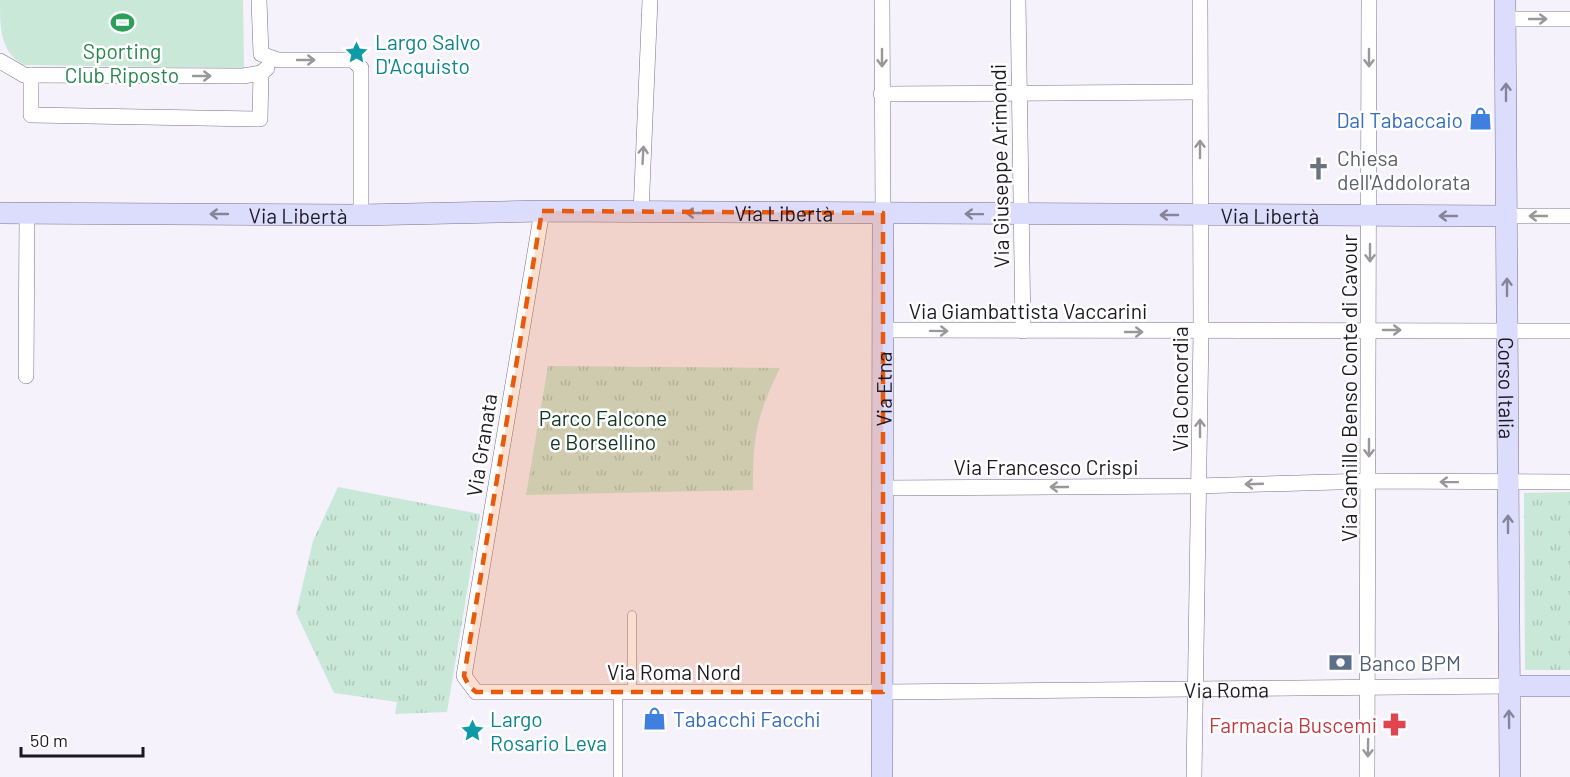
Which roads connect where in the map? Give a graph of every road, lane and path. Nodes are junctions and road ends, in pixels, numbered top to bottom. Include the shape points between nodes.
1 (259, 0) edge
2 (650, 0) edge
3 (882, 0) edge
4 (1018, 0) edge
5 (1200, 0) edge
6 (1369, 0) edge
7 (1506, 9) edge
8 (1570, 19) edge
9 (278, 60) junction
10 (0, 61) edge
11 (261, 73) junction
12 (31, 75) junction
13 (1200, 92) junction
14 (1019, 93) junction
15 (881, 94) junction
16 (542, 211) junction
17 (0, 213) edge
18 (27, 213) junction
19 (640, 213) junction
20 (883, 213) junction
21 (361, 215) junction
22 (1020, 215) junction
23 (1200, 215) junction
24 (1370, 215) junction
25 (1507, 216) junction
26 (1570, 216) edge
27 (881, 330) junction
28 (1370, 330) junction
29 (1023, 331) junction
30 (1507, 331) junction
31 (1570, 331) edge
32 (1201, 332) junction
33 (26, 376) dead end
34 (1369, 481) junction
35 (1570, 482) edge
36 (1508, 483) junction
37 (1197, 486) junction
38 (882, 488) junction
39 (632, 615) dead end
40 (469, 686) joint
41 (1509, 686) junction
42 (1570, 686) edge
43 (1368, 687) junction
44 (1194, 689) junction
45 (625, 692) junction
46 (883, 692) junction
47 (618, 777) edge
48 (882, 777) edge
49 (1194, 777) edge
50 (1367, 777) edge
51 (1510, 777) edge

1 - 9 street via 261,54
19 -> 2 street
3 -> 15 street, Via Etna
4 - 14 street, Via Giuseppe Arimondi
5 - 13 street, Via Concordia
6 -> 24 street, Via Camillo Benso Conte di Cavour
7 -> 8 street
25 -> 7 street, Corso Italia
9 - 11 street
9 -> 21 street via 353,60 361,68
10 - 12 street
12 -> 11 street
11 - 12 street via 260,118 31,115
13 - 14 street
23 -> 13 street, Via Concordia
14 - 15 street
14 - 22 street, Via Giuseppe Arimondi
15 - 20 street, Via Etna
16 - 19 street, Via Libertà
16 - 21 street, Via Libertà
16 - 40 street, Via Granata via 464,676
17 - 18 street, Via Libertà
21 -> 18 street, Via Libertà
18 - 33 street
20 -> 19 street, Via Libertà
22 -> 20 street, Via Libertà
20 - 27 street, Via Etna
23 -> 22 street, Via Libertà
22 - 29 street, Via Giuseppe Arimondi
23 - 24 street, Via Libertà
23 - 32 street, Via Concordia
25 -> 24 street, Via Libertà
24 -> 28 street, Via Camillo Benso Conte di Cavour
26 -> 25 street, Via Libertà
30 -> 25 street, Corso Italia
27 -> 29 street, Via Giambattista Vaccarini
27 - 38 street, Via Etna
28 -> 30 street, Via Giambattista Vaccarini
28 - 32 street, Via Giambattista Vaccarini
28 -> 34 street, Via Camillo Benso Conte di Cavour
29 -> 32 street, Via Giambattista Vaccarini
30 - 31 street, Via Giambattista Vaccarini
30 - 36 street, Corso Italia
37 -> 32 street, Via Concordia
36 -> 34 street, Via Francesco Crispi
34 -> 37 street, Via Francesco Crispi
34 - 43 street, Via Camillo Benso Conte di Cavour
35 - 36 street, Via Francesco Crispi
41 -> 36 street, Corso Italia
37 -> 38 street, Via Francesco Crispi
37 - 44 street, Via Concordia
38 - 46 street, Via Etna
39 - 45 lane
40 - 45 street, Via Roma Nord via 476,692
41 - 42 street, Via Roma
41 - 43 street, Via Roma
51 -> 41 street, Corso Italia
43 - 44 street, Via Roma
43 -> 50 street, Via Camillo Benso Conte di Cavour
44 - 46 street, Via Roma
44 - 49 street, Via Concordia
45 - 46 street, Via Roma Nord
45 - 47 lane
46 - 48 street, Via Etna

